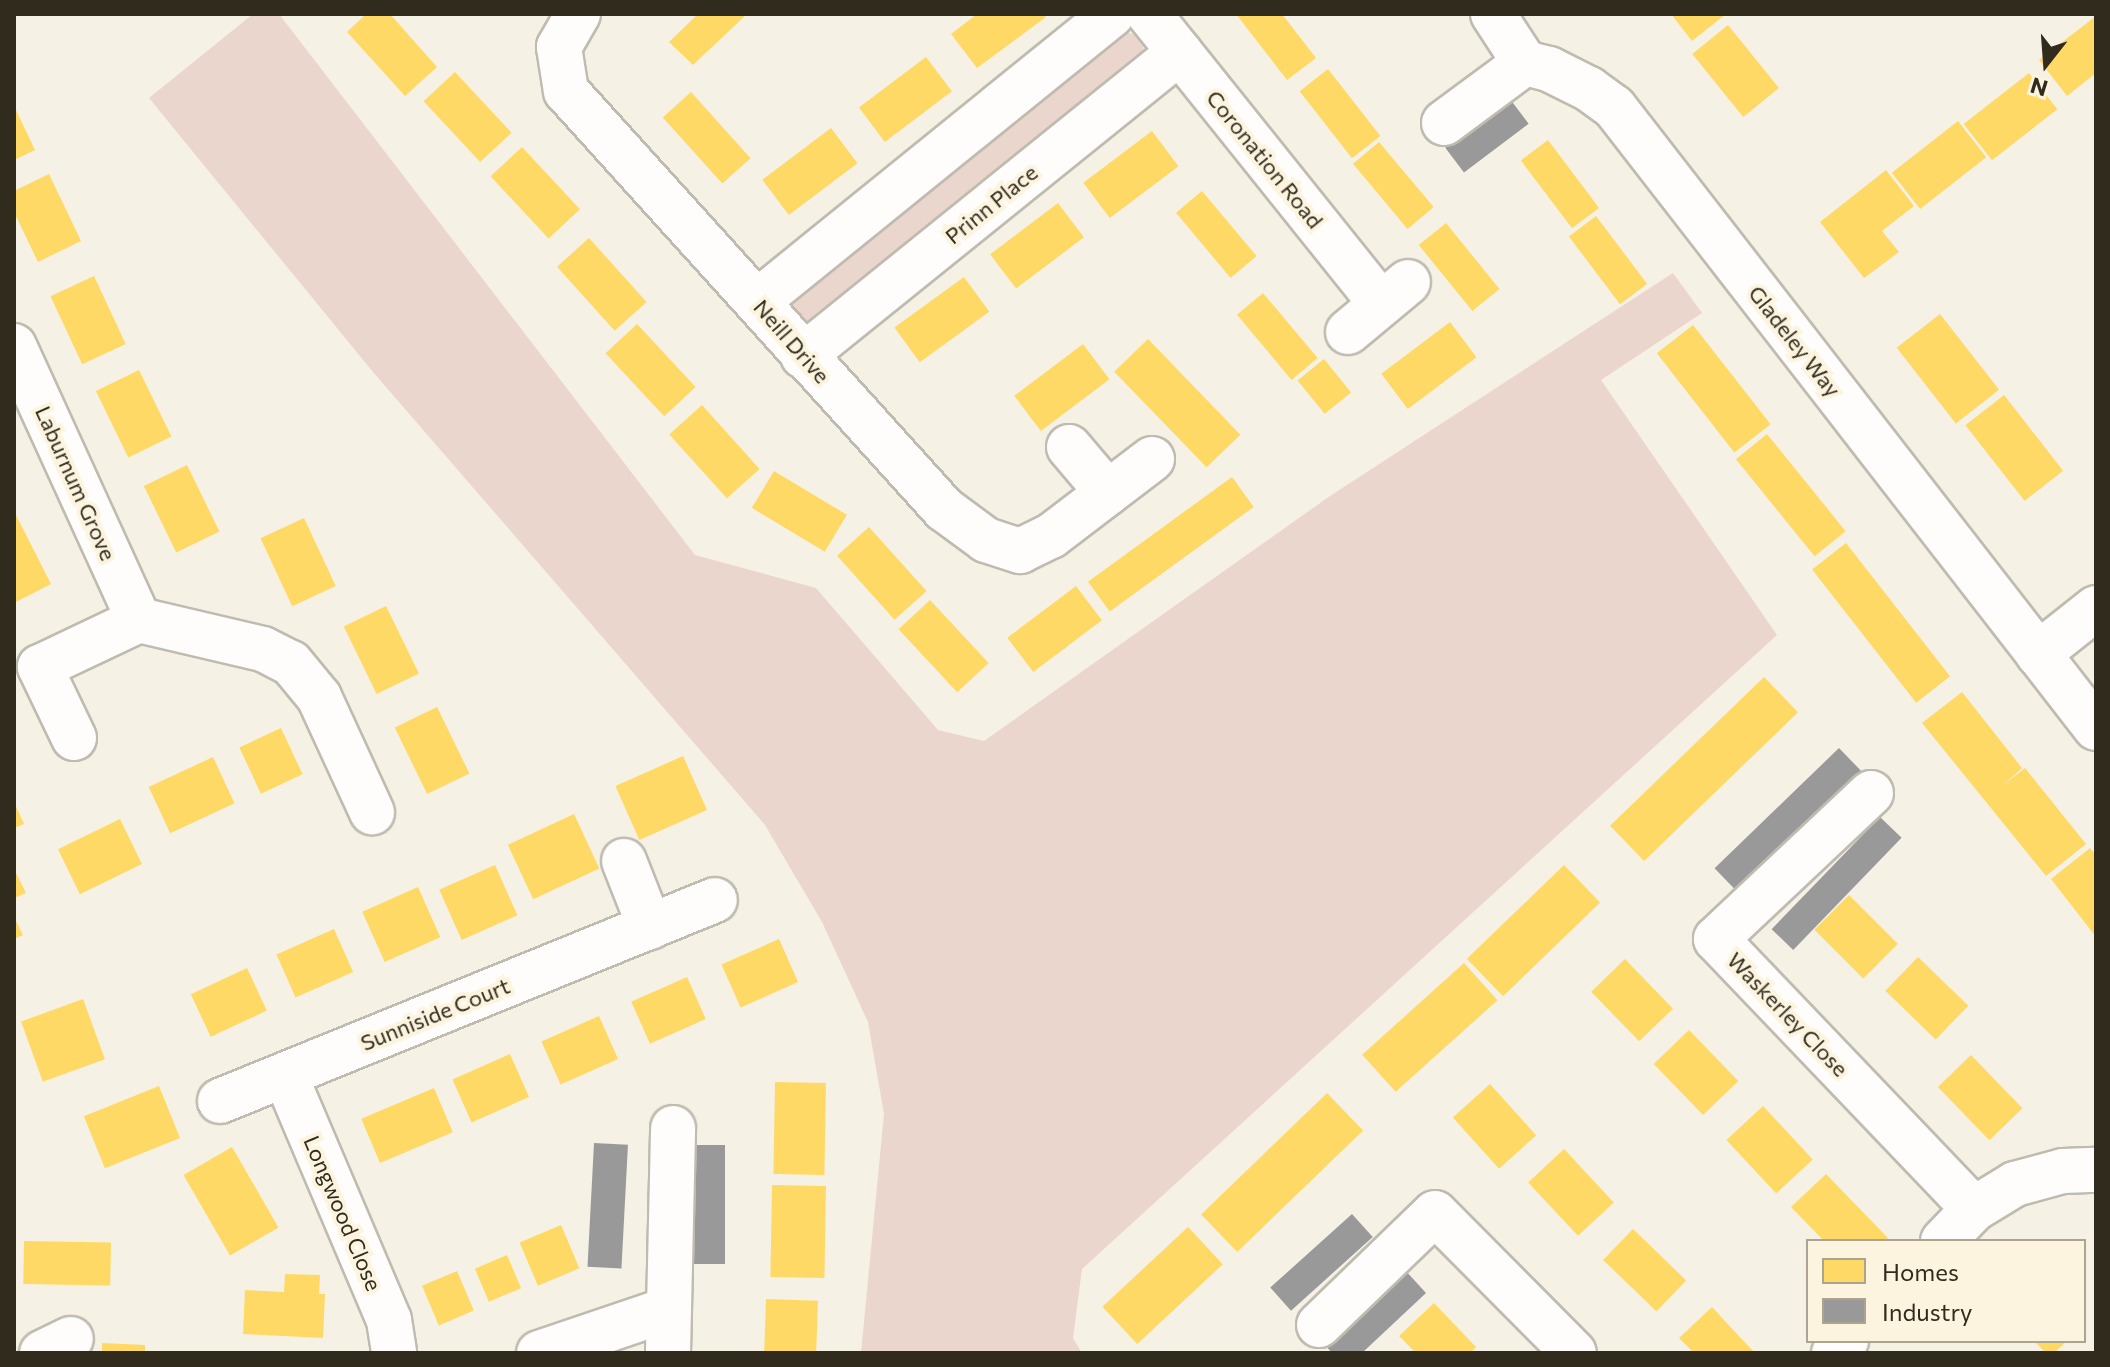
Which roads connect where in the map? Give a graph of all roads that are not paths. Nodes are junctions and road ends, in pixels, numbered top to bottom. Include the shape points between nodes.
1 (578, 14) edge
2 (1112, 14) edge
3 (1149, 14) edge
4 (1493, 14) edge
5 (1180, 52) junction
6 (1525, 63) junction
7 (1444, 123) dead end
8 (758, 301) junction
9 (1348, 332) dead end
10 (14, 346) edge
11 (803, 356) junction
12 (1069, 447) dead end
13 (1152, 459) dead end
14 (1108, 493) junction
15 (2096, 608) edge
16 (139, 620) junction
17 (2038, 654) junction
18 (2096, 728) edge
19 (74, 738) dead end
20 (1871, 793) dead end
21 (372, 812) dead end
22 (624, 861) dead end
23 (715, 900) dead end
24 (650, 927) junction
25 (285, 1075) junction
26 (220, 1101) dead end
27 (673, 1128) dead end
28 (2096, 1170) edge
29 (1974, 1209) junction
30 (1945, 1239) edge
31 (669, 1309) junction
32 (1319, 1325) dead end
33 (394, 1353) edge
34 (539, 1353) edge
35 (668, 1353) edge
36 (1574, 1353) edge

1 - 8 street, Neill Drive via 559,47 566,91
2 - 8 street
3 - 5 street, Coronation Road
4 - 6 street
5 - 9 street, Coronation Road via 1395,293
5 - 11 street, Prinn Place
6 - 7 street
6 - 17 street, Gladeley Way via 1549,69 1614,107
8 - 11 street, Neill Drive
10 - 16 street, Laburnum Grove
11 - 14 street, Neill Drive via 944,509 986,540 1020,551 1051,536
12 - 14 street
13 - 14 street, Neill Drive
15 - 17 street
16 - 19 street via 40,667
16 - 21 street via 263,649 291,663 319,697
17 - 18 street, Gladeley Way
20 - 29 street, Waskerley Close via 1716,939
22 - 24 street
23 - 24 street, Sunniside Court
24 - 25 street, Sunniside Court
25 - 26 street, Sunniside Court
25 - 33 street, Longwood Close via 389,1320
27 - 31 street
28 - 29 street via 2063,1171 2015,1184
29 - 30 street
31 - 34 street
31 - 35 street
32 - 36 street via 1435,1213

